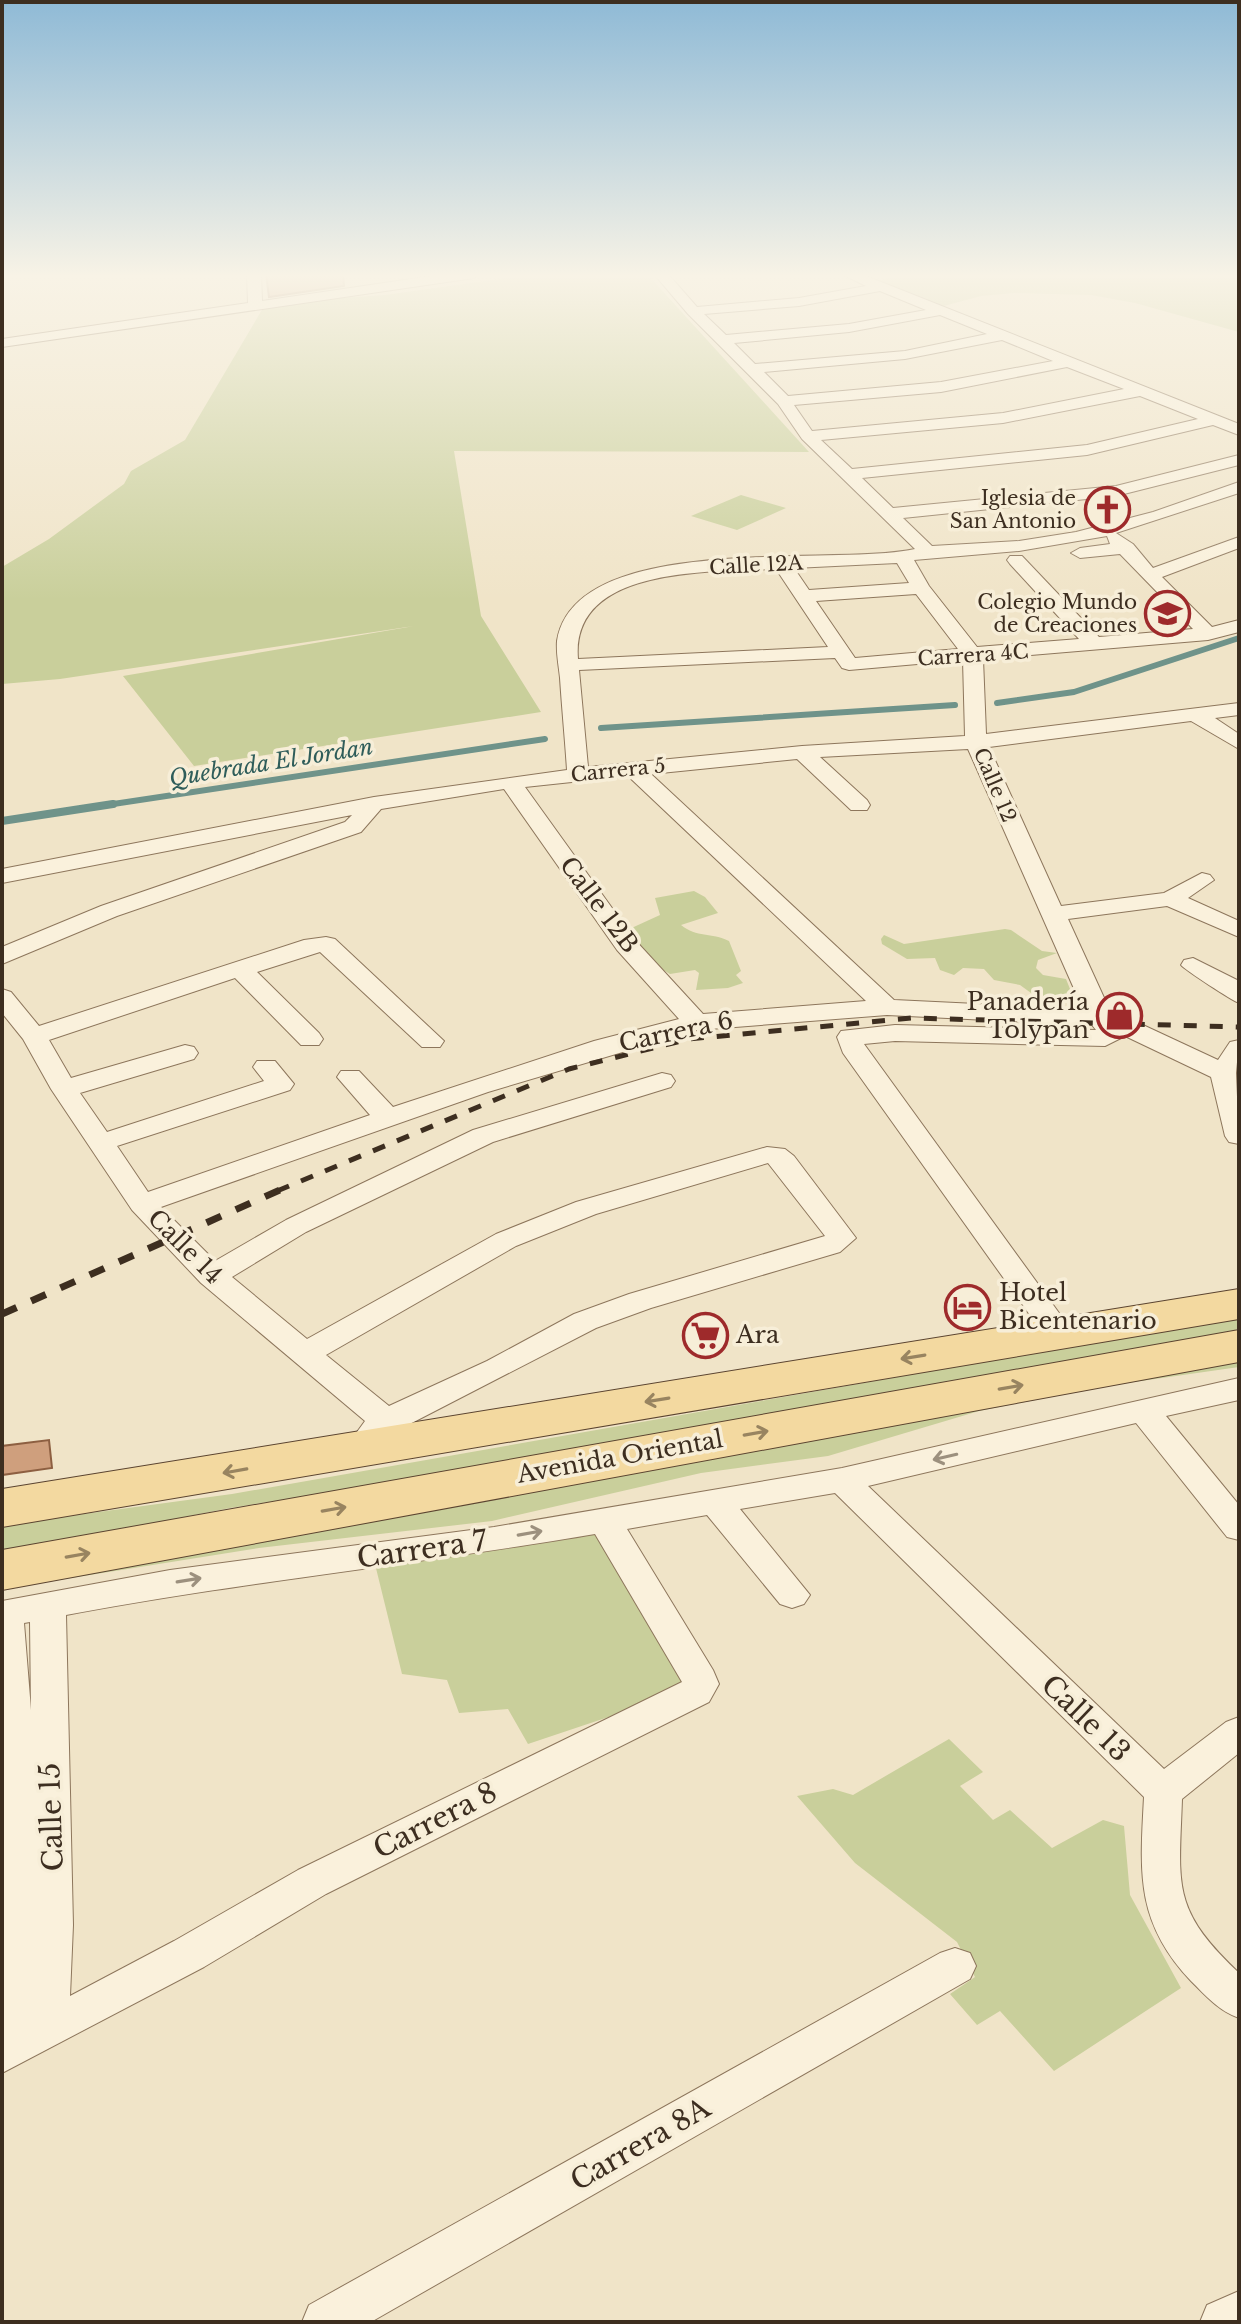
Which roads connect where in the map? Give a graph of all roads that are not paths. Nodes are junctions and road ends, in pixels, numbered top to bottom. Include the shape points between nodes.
1 (766, 382) edge
2 (964, 382) edge
3 (1119, 382) edge
4 (1140, 391) junction
5 (784, 401) junction
6 (1215, 420) junction
7 (1239, 430) edge
8 (808, 436) junction
9 (1239, 460) edge
10 (847, 475) junction
11 (1238, 488) edge
12 (888, 514) junction
13 (1108, 532) junction
14 (1239, 542) edge
15 (1127, 548) junction
16 (927, 551) junction
17 (1016, 560) junction
18 (905, 562) junction
19 (782, 564) junction
20 (1153, 574) junction
21 (921, 588) junction
22 (803, 596) junction
23 (1237, 628) edge
24 (1208, 634) junction
25 (1095, 645) junction
26 (973, 655) junction
27 (845, 658) junction
28 (570, 665) junction
29 (1239, 709) edge
30 (1196, 715) junction
31 (976, 742) junction
32 (1239, 743) edge
33 (802, 752) junction
34 (633, 769) junction
35 (578, 774) junction
36 (510, 782) junction
37 (374, 804) junction
38 (859, 805) dead end
39 (2, 876) edge
40 (1202, 880) dead end
41 (1170, 899) junction
42 (1053, 914) junction
43 (1239, 930) edge
44 (2, 957) edge
45 (1193, 965) dead end
46 (240, 969) junction
47 (1239, 995) edge
48 (2, 997) edge
49 (887, 1007) junction
50 (1100, 1018) junction
51 (696, 1022) junction
52 (34, 1036) junction
53 (310, 1039) dead end
54 (431, 1041) dead end
55 (1239, 1048) edge
56 (185, 1053) dead end
57 (266, 1067) dead end
58 (1223, 1073) junction
59 (350, 1077) dead end
60 (662, 1081) dead end
61 (64, 1089) junction
62 (387, 1117) junction
63 (1239, 1136) edge
64 (102, 1142) junction
65 (142, 1204) junction
66 (212, 1276) junction
67 (1239, 1304) edge
68 (991, 1344) junction
69 (1239, 1346) edge
70 (307, 1352) junction
71 (1239, 1389) edge
72 (1144, 1411) junction
73 (369, 1436) junction
74 (842, 1480) junction
75 (716, 1503) junction
76 (2, 1508) edge
77 (604, 1520) junction
78 (1239, 1528) edge
79 (792, 1595) dead end
80 (3, 1599) edge
81 (48, 1605) junction
82 (1239, 1732) edge
83 (9, 1762) edge
84 (1163, 1792) junction
85 (9, 1930) edge
86 (955, 1966) dead end
87 (1239, 2000) edge
88 (21, 2021) edge
89 (2, 2054) edge
90 (1239, 2314) edge
91 (326, 2322) edge
92 (1224, 2322) edge

1 - 5 street
2 - 5 street
3 - 4 street
4 - 6 street
4 - 8 street via 1003,418
5 - 8 street
6 - 7 street
6 - 10 street via 1087,450
8 - 10 street
9 - 12 street via 1116,491
10 - 12 street
11 - 13 street, Calle 12A
12 - 16 street
13 - 15 street
13 - 16 street, Calle 12A via 1019,546
14 - 20 street
15 - 17 street, Calle 12A
15 - 20 street
16 - 18 street, Calle 12A
17 - 18 street, Calle 12A
17 - 25 street
18 - 19 street, Calle 12A
18 - 21 street
19 - 22 street
19 - 28 street, Calle 12A via 683,568 628,580 598,593 577,614 567,642
20 - 24 street
21 - 22 street
21 - 26 street
22 - 27 street
23 - 24 street, Carrera 4C
24 - 25 street, Carrera 4C
25 - 26 street, Carrera 4C
26 - 27 street, Carrera 4C
26 - 31 street, Calle 12
27 - 28 street, Carrera 4C
28 - 35 street, Calle 12A
29 - 30 street, Carrera 5
30 - 31 street, Carrera 5
30 - 32 street
31 - 33 street, Carrera 5
31 - 42 street, Calle 12
33 - 34 street, Carrera 5
33 - 38 street
34 - 35 street, Carrera 5
34 - 49 street
35 - 36 street, Carrera 5
36 - 37 street, Carrera 5
36 - 51 street, Calle 12B via 626,945
37 - 39 street, Carrera 5
37 - 44 street via 353,827 109,911
40 - 41 street
41 - 42 street
41 - 43 street
42 - 50 street, Calle 12
45 - 47 street
46 - 52 street
46 - 53 street
46 - 54 street via 326,944
48 - 52 street, Calle 14
49 - 50 street, Carrera 6
49 - 51 street, Carrera 6
50 - 58 street, Carrera 6
50 - 68 street via 1113,1034 850,1037 852,1047 1052,1324 987,1334
51 - 62 street, Carrera 6
52 - 61 street, Calle 14
55 - 58 street
56 - 61 street
57 - 64 street via 281,1084
58 - 63 street
59 - 62 street
60 - 66 street via 483,1136 296,1226
61 - 64 street, Calle 14
62 - 65 street, Carrera 6
64 - 65 street, Calle 14
65 - 66 street, Calle 14
66 - 70 street, Calle 14
67 - 68 main road, Avenida Oriental
68 -> 73 main road, Avenida Oriental
80 -> 69 main road, Avenida Oriental
70 - 73 street, Calle 14
70 - 73 street via 506,1240 586,1208 767,1155 784,1162 841,1238 830,1246 585,1321
71 - 72 street
72 -> 74 street
72 - 78 street
73 -> 76 main road, Avenida Oriental
74 - 75 street, Carrera 7
74 - 84 street, Calle 13
75 - 77 street, Carrera 7
75 - 79 street
81 -> 77 street, Carrera 7
77 - 88 street, Carrera 8 via 695,1670 701,1684 696,1692 312,1882 189,1954
80 - 81 street, Carrera 7
80 - 83 street, Calle 15
81 - 88 street, Calle 15 via 53,1925
82 - 84 street
83 - 85 street, Calle 15
84 - 87 street via 1162,1893 1178,1934
85 - 88 street, Calle 15
86 - 91 street, Carrera 8A
88 - 89 street, Carrera 8
90 - 92 street

